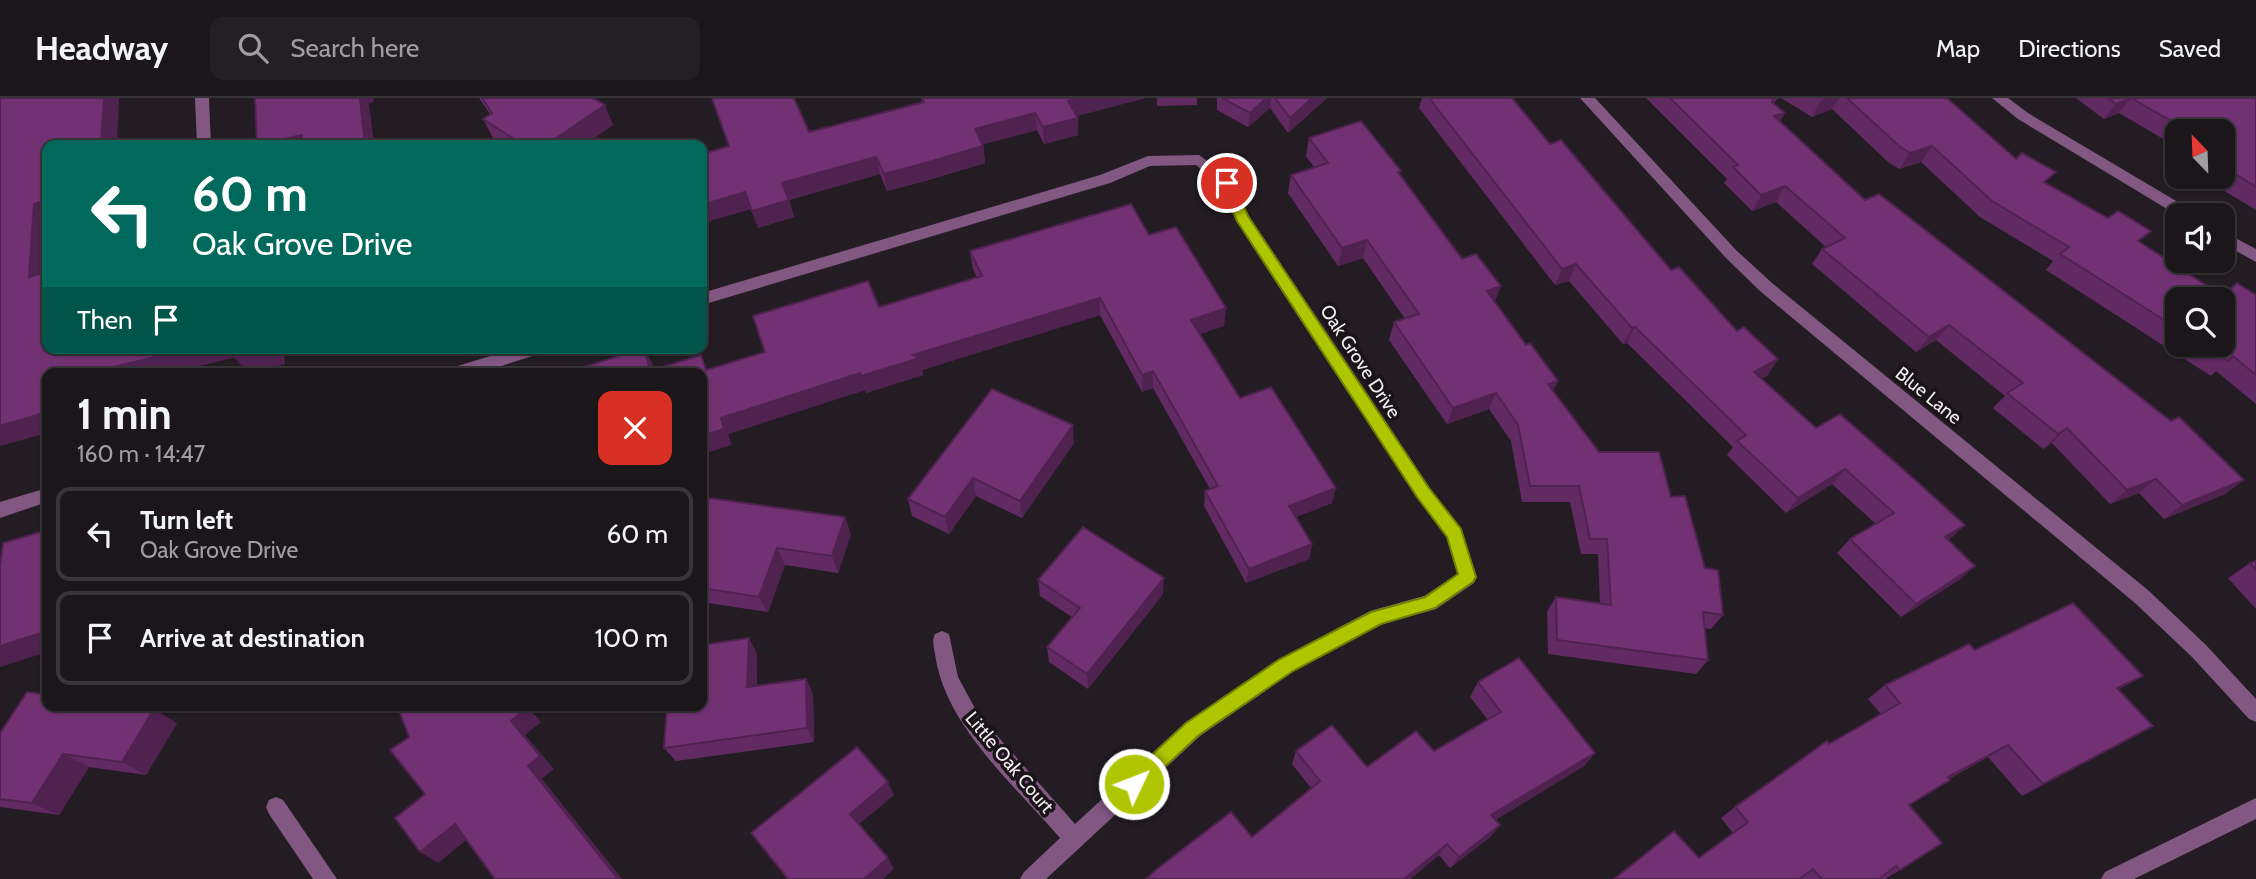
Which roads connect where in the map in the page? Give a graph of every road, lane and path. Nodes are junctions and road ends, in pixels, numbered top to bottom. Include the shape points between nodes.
1 (202, 98) edge
2 (1587, 98) edge
3 (1999, 98) edge
4 (204, 140) edge
5 (2168, 203) edge
6 (2235, 244) edge
7 (2256, 256) edge
8 (707, 298) edge
9 (519, 354) edge
10 (473, 368) edge
11 (42, 497) edge
12 (0, 510) edge
13 (942, 640) dead end
14 (2256, 713) edge
15 (276, 807) dead end
16 (2256, 808) edge
17 (1074, 839) junction
18 (326, 879) edge
19 (1031, 879) edge
20 (2112, 879) edge

1 - 4 street
2 - 14 street, Blue Lane via 1766,287 2142,597
3 - 5 street
6 - 7 street
8 - 17 street, Oak Grove Drive via 1105,179 1148,161 1199,160 1227,183 1242,218 1455,534 1468,577 1429,603 1377,617 1287,665 1193,729
9 - 10 street
11 - 12 street
13 - 17 street, Little Oak Court via 949,678 971,721
15 - 18 street
16 - 20 street
17 - 19 street, Oak Grove Drive

